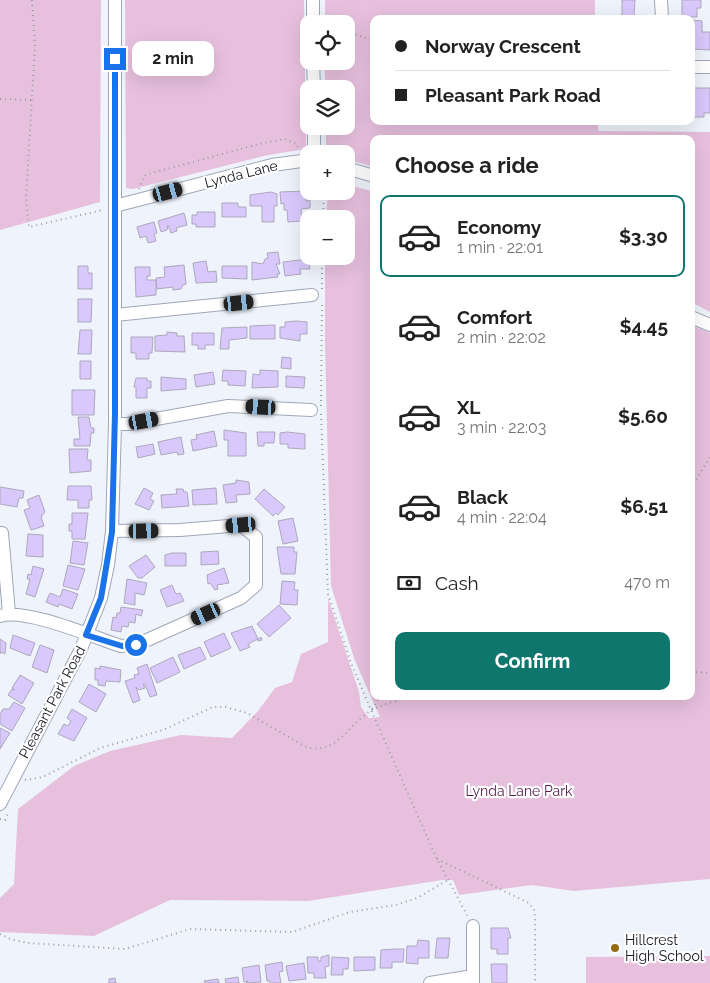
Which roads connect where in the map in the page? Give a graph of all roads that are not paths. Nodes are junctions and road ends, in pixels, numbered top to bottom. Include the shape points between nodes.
1 (115, 0) edge
2 (313, 0) edge
3 (661, 0) edge
4 (313, 15) edge
5 (662, 15) edge
6 (695, 67) edge
7 (710, 67) edge
8 (300, 161) edge
9 (355, 171) edge
10 (370, 175) edge
11 (109, 208) junction
12 (312, 295) dead end
13 (115, 315) junction
14 (695, 319) edge
15 (710, 325) edge
16 (311, 410) dead end
17 (115, 424) junction
18 (112, 532) junction
19 (0, 533) edge
20 (5, 614) edge
21 (86, 635) junction
22 (6, 804) edge
23 (473, 926) road end
24 (473, 980) edge
25 (430, 983) edge

1 - 11 street, Pleasant Park Road
2 - 4 street
3 - 5 street
6 - 7 street
8 - 11 street, Lynda Lane via 272,165
9 - 10 street
11 - 13 street, Pleasant Park Road
12 - 13 street
13 - 17 street, Pleasant Park Road
14 - 15 street
16 - 17 street via 228,406
17 - 18 street, Pleasant Park Road
18 - 21 street, Pleasant Park Road via 101,598
18 - 21 street via 241,525 256,537 256,585 241,598 136,645 122,646
19 - 20 street
20 - 21 street via 28,615
21 - 22 street, Pleasant Park Road
23 - 24 street
24 - 25 street

